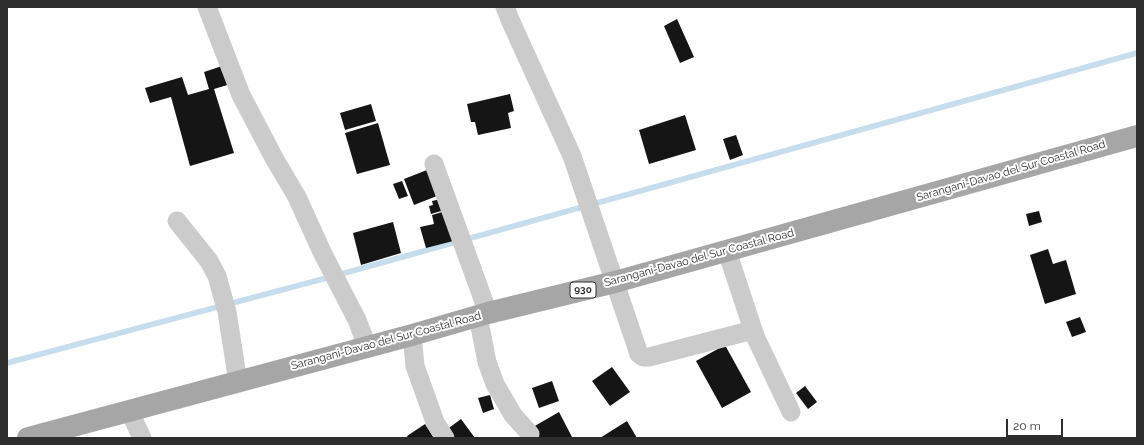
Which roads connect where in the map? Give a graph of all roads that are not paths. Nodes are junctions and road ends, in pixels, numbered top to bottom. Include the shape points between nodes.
1 (207, 7) edge
2 (505, 7) edge
3 (1137, 136) edge
4 (434, 164) dead end
5 (177, 221) dead end
6 (727, 251) junction
7 (615, 282) junction
8 (483, 314) junction
9 (753, 330) junction
10 (412, 335) junction
11 (367, 346) junction
12 (238, 382) junction
13 (129, 410) junction
14 (791, 412) dead end
15 (530, 434) dead end
16 (28, 438) edge
17 (142, 438) edge
18 (445, 438) edge

1 - 11 street via 241,95 297,197 357,320
2 - 7 street via 567,145
3 - 6 main road, Sarangani-Davao del Sur Coastal Road / 930
4 - 8 street
5 - 12 street via 210,261 217,276 227,312
6 - 7 main road, Sarangani-Davao del Sur Coastal Road / 930
6 - 9 street
7 - 8 main road, Sarangani-Davao del Sur Coastal Road / 930
7 - 9 street via 639,354 643,357
8 - 10 main road, Sarangani-Davao del Sur Coastal Road / 930
8 - 15 street via 487,362 495,384 513,415
9 - 14 street
10 - 11 main road, Sarangani-Davao del Sur Coastal Road / 930
10 - 18 street via 415,366 435,422
11 - 12 main road, Sarangani-Davao del Sur Coastal Road / 930
12 - 13 main road, Sarangani-Davao del Sur Coastal Road / 930
13 - 16 main road, Sarangani-Davao del Sur Coastal Road / 930
13 - 17 street

